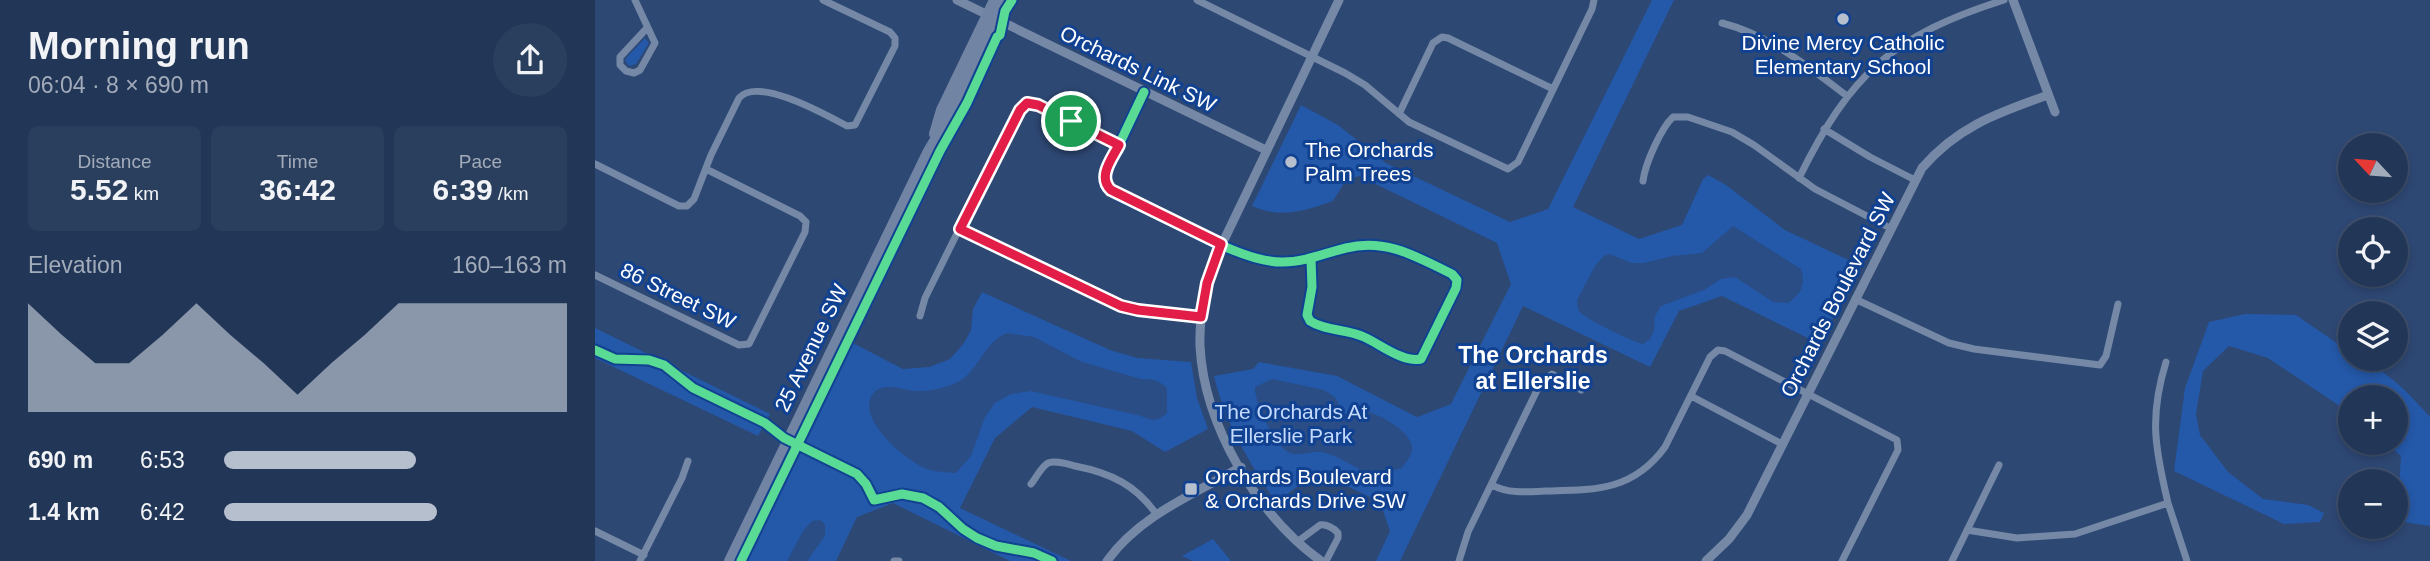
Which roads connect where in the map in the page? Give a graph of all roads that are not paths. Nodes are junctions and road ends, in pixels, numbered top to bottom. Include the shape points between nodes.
1 (635, 0) edge
2 (823, 0) edge
3 (957, 0) edge
4 (994, 0) edge
5 (1003, 0) edge
6 (1197, 0) edge
7 (1339, 0) edge
8 (1594, 0) edge
9 (2004, 0) edge
10 (2013, 0) edge
11 (991, 16) junction
12 (1722, 23) dead end
13 (647, 28) junction
14 (1312, 57) junction
15 (1553, 89) junction
16 (1144, 92) junction
17 (2048, 94) junction
18 (1847, 96) junction
19 (2055, 112) dead end
20 (1399, 114) junction
21 (1824, 129) junction
22 (1119, 145) junction
23 (1266, 150) junction
24 (595, 164) edge
25 (706, 169) junction
26 (1799, 178) junction
27 (1915, 180) junction
28 (1643, 181) dead end
29 (1890, 228) junction
30 (960, 229) junction
31 (1221, 244) junction
32 (1311, 258) junction
33 (595, 275) edge
34 (1855, 299) junction
35 (2118, 304) dead end
36 (920, 316) dead end
37 (1201, 317) junction
38 (2166, 362) dead end
39 (1581, 390) dead end
40 (1807, 394) junction
41 (1691, 396) junction
42 (1782, 444) junction
43 (688, 461) dead end
44 (1999, 465) dead end
45 (1241, 467) junction
46 (1031, 484) dead end
47 (1492, 485) junction
48 (2168, 503) junction
49 (1157, 515) junction
50 (1967, 530) junction
51 (595, 531) edge
52 (1297, 542) junction
53 (642, 558) edge
54 (1711, 560) edge
55 (729, 561) edge
56 (1107, 561) edge
57 (1324, 561) edge
58 (1458, 561) edge
59 (1842, 561) edge
60 (1952, 561) edge
61 (2187, 561) edge

1 - 13 street
2 - 25 street via 895,38 859,120 847,125 795,99 744,92
3 - 11 street, Orchards Link SW
4 - 11 main road, 25 Avenue SW
5 - 11 main road, 25 Avenue SW
6 - 14 street
7 - 14 street
8 - 15 street
9 - 18 street via 1951,18 1911,39
10 - 17 street
11 - 16 street, Orchards Link SW
11 - 55 main road, 25 Avenue SW via 941,110 928,151
12 - 18 street via 1772,44
13 - 13 street via 620,57 626,71 640,70 654,46
14 - 20 street via 1358,80
14 - 23 street
15 - 20 street via 1442,37 1433,43
15 - 20 street via 1517,162 1508,169
16 - 22 street
16 - 23 street, Orchards Link SW
17 - 19 street
17 - 27 street, Orchards Boulevard SW via 1966,129 1941,148
18 - 21 street
21 - 26 street
21 - 27 street
22 - 30 street via 1027,103
22 - 31 street via 1105,176 1111,190
23 - 31 street
24 - 25 street via 679,206 692,202
25 - 33 street, 86 Street SW via 806,222 753,339 739,345
26 - 28 street via 1732,132 1677,115 1666,124
26 - 29 street
27 - 29 street, Orchards Boulevard SW
29 - 34 street, Orchards Boulevard SW
30 - 36 street
30 - 37 street via 1121,306
31 - 32 street via 1273,261
31 - 37 street
32 - 32 street via 1310,321 1357,334 1408,359 1421,359 1456,288 1452,274 1373,240
34 - 35 street via 1949,343 2099,365 2106,356
34 - 40 street, Orchards Boulevard SW
37 - 45 street via 1201,360 1208,394
38 - 48 street via 2157,392 2155,430
39 - 47 street via 1555,375 1545,378
40 - 41 street via 1730,352 1718,350
40 - 42 street, Orchards Boulevard SW
40 - 59 street via 1898,443
41 - 42 street
41 - 47 street via 1657,459 1627,480 1593,490 1521,492
42 - 54 street, Orchards Boulevard SW via 1747,515
43 - 53 street
44 - 50 street
45 - 49 street
45 - 52 street via 1275,520
46 - 49 street via 1050,463 1091,469 1133,488
47 - 58 street
48 - 50 street via 2075,534 2017,538
48 - 61 street
49 - 56 street
50 - 60 street
51 - 53 street
52 - 57 street
52 - 57 street via 1320,525 1334,529 1338,538

